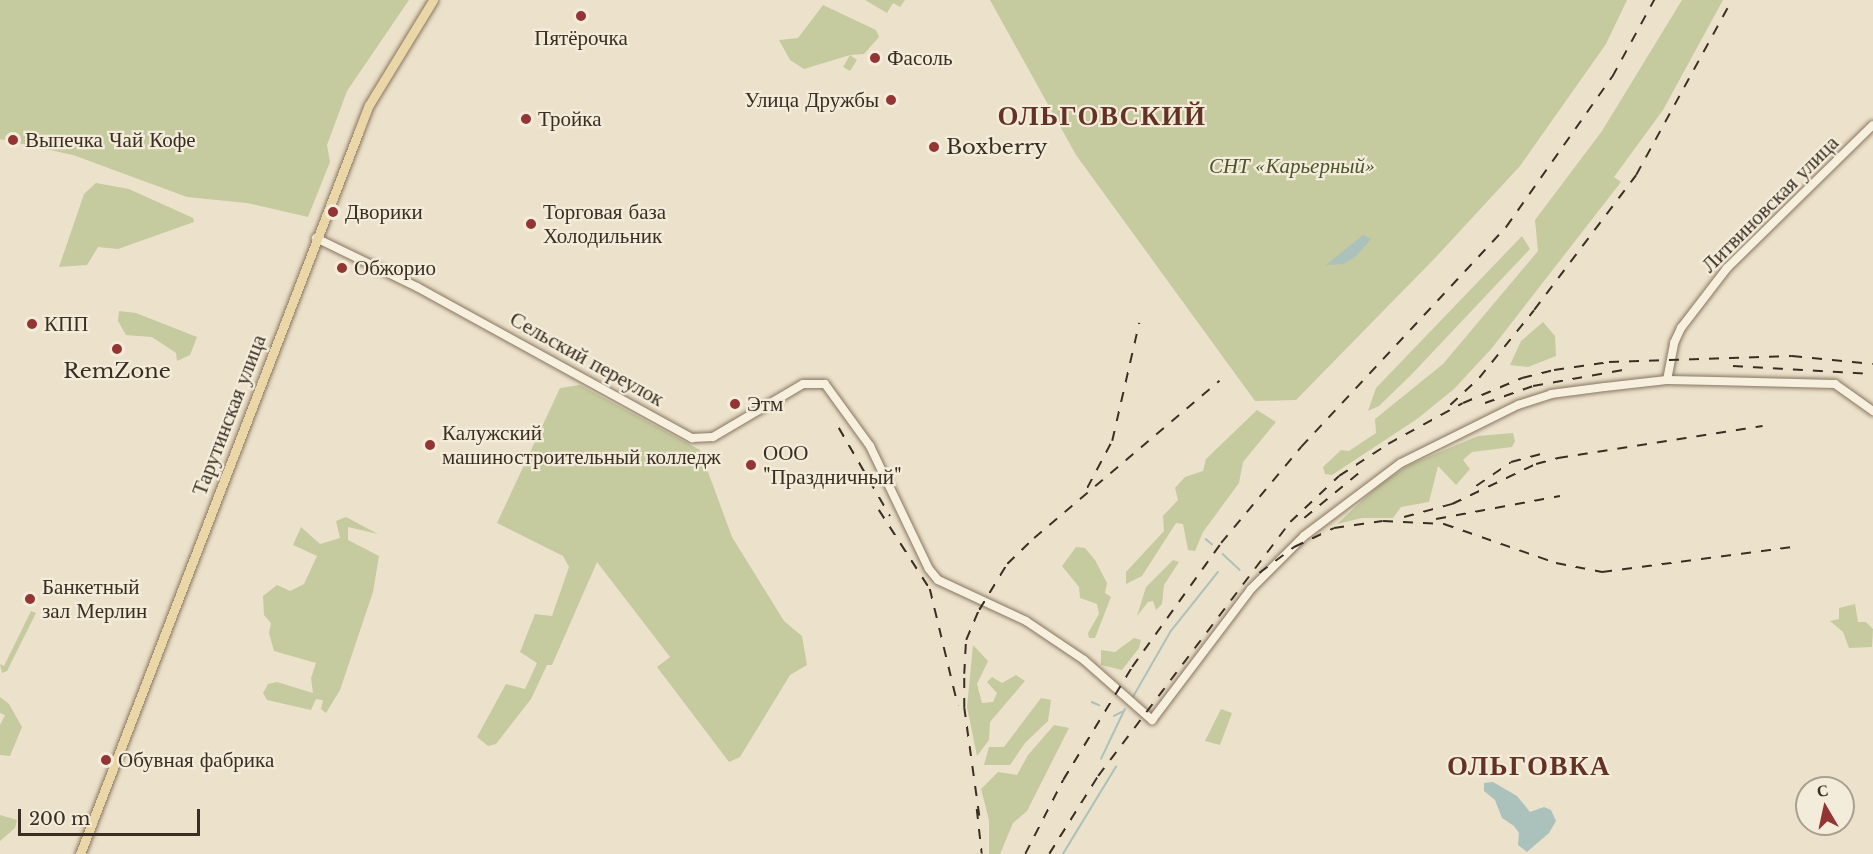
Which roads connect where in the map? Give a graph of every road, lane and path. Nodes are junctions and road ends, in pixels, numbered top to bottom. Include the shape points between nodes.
1 (433, 0) edge
2 (1873, 125) edge
3 (316, 238) junction
4 (1667, 380) junction
5 (1873, 411) edge
6 (80, 854) edge

1 - 3 main road, Тарутинская улица via 369,105
2 - 4 street, Литвиновская улица via 1727,267 1681,328
3 - 4 street, Сельский переулок via 417,287 692,438 713,437 803,384 825,384 870,446 929,569 938,580 1026,621 1084,660 1152,720 1251,589 1304,536 1401,462 1518,405 1551,394
3 - 6 main road, Тарутинская улица
4 - 5 street via 1835,384

